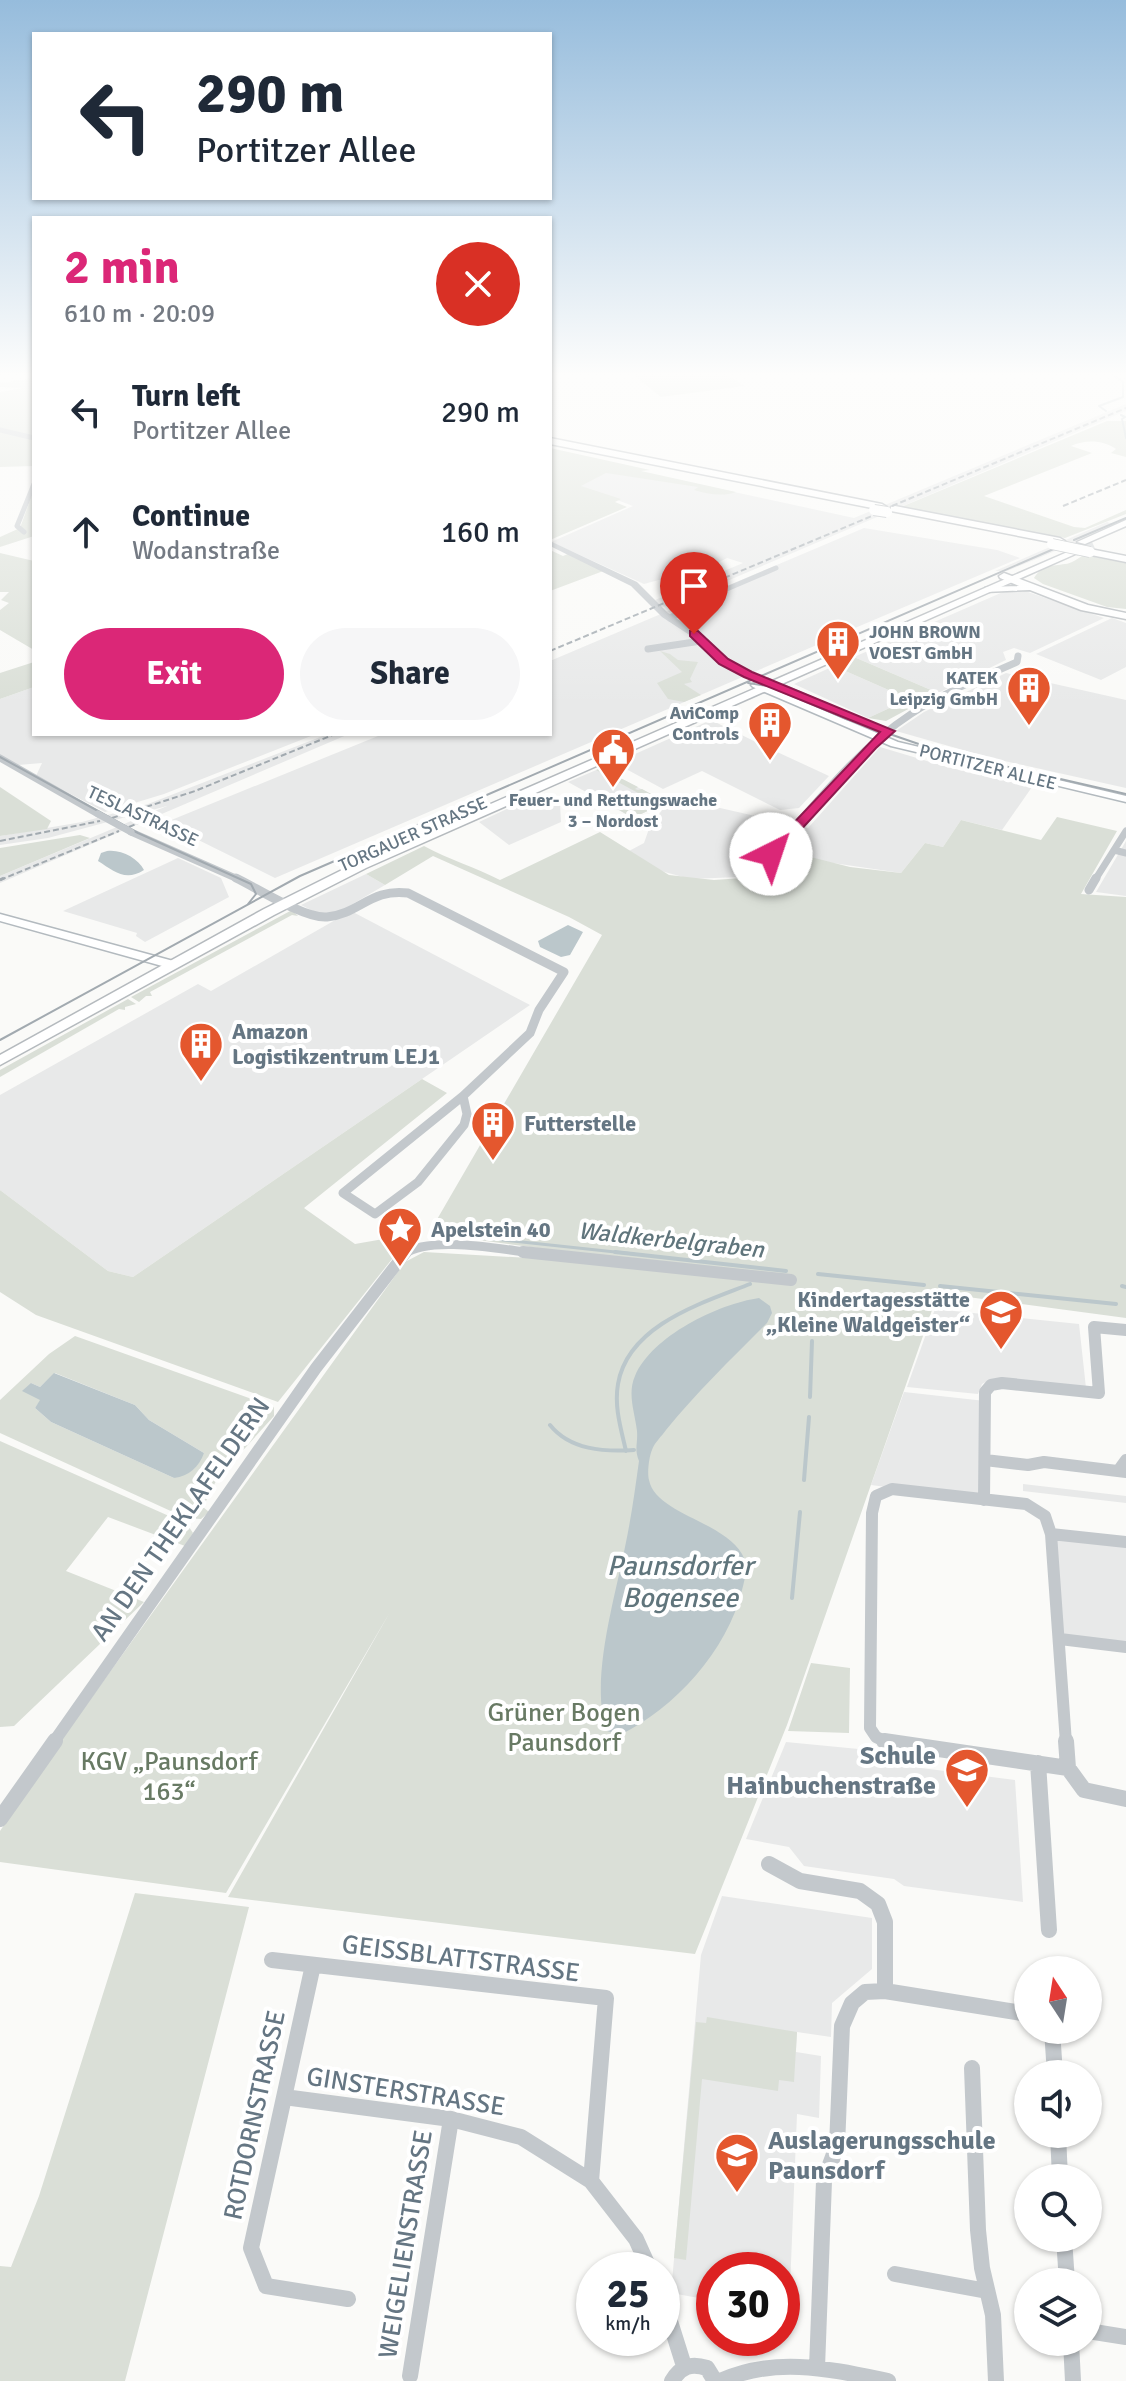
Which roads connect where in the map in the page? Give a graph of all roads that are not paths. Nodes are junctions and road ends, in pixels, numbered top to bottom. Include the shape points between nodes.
1 (760, 485) edge
2 (32, 489) edge
3 (1126, 523) edge
4 (1126, 529) edge
5 (24, 532) dead end
6 (552, 544) edge
7 (1058, 545) junction
8 (1091, 546) junction
9 (1075, 552) tunnel mouth
10 (1126, 556) edge
11 (776, 568) dead end
12 (1031, 571) junction
13 (1011, 576) junction
14 (989, 590) junction
15 (1042, 590) junction
16 (1126, 614) edge
17 (670, 618) junction
18 (698, 642) junction
19 (648, 649) dead end
20 (1018, 656) dead end
21 (765, 685) junction
22 (884, 735) junction
23 (0, 758) edge
24 (1126, 790) edge
25 (1126, 799) edge
26 (1126, 831) edge
27 (1114, 850) junction
28 (1126, 853) edge
29 (771, 854) dead end
30 (1089, 890) dead end
31 (280, 900) junction
32 (0, 917) edge
33 (166, 963) junction
34 (0, 1050) edge
35 (0, 1061) edge
36 (463, 1096) junction
37 (791, 1280) dead end
38 (1126, 1330) edge
39 (985, 1460) junction
40 (1123, 1467) edge
41 (984, 1500) junction
42 (1051, 1534) junction
43 (1126, 1542) edge
44 (1060, 1639) junction
45 (1126, 1647) edge
46 (1038, 1763) junction
47 (1068, 1768) junction
48 (1126, 1799) edge
49 (0, 1819) edge
50 (769, 1864) dead end
51 (1049, 1930) dead end
52 (272, 1960) dead end
53 (313, 1965) junction
54 (885, 1991) junction
55 (1014, 2012) edge
56 (972, 2068) dead end
57 (284, 2097) junction
58 (451, 2119) junction
59 (591, 2181) junction
60 (642, 2252) edge
61 (895, 2274) dead end
62 (987, 2291) junction
63 (348, 2299) dead end
64 (1102, 2333) edge
65 (1126, 2337) edge
66 (680, 2353) edge
67 (1072, 2356) edge
68 (684, 2366) junction
69 (817, 2368) junction
70 (410, 2376) dead end
71 (672, 2381) edge
72 (718, 2381) edge
73 (888, 2381) edge
74 (996, 2381) edge
75 (1073, 2381) edge

1 - 7 highway
2 - 5 street via 17,526
3 - 8 main road
4 - 8 main road
6 - 17 street via 634,584
7 - 8 highway, bridge
7 - 13 main road
8 - 10 highway
9 - 12 main road
11 - 17 street
12 - 13 main road
12 - 15 highway
13 - 14 main road, TORGAUER STRASSE
13 - 15 highway
13 - 21 main road, TORGAUER STRASSE
14 - 15 highway
14 - 21 main road, TORGAUER STRASSE
15 - 16 highway
17 - 18 street
18 - 19 street
18 - 21 street
20 - 22 street via 1017,662 922,708
21 - 22 main road, PORTITZER ALLEE
21 - 31 main road, TORGAUER STRASSE
22 - 24 main road, PORTITZER ALLEE
22 - 25 main road, PORTITZER ALLEE via 958,761
22 - 29 street via 797,819
23 - 31 street, TESLASTRASSE, bridge via 131,832
26 - 27 street
27 - 28 street
27 - 30 street
31 - 33 main road, TORGAUER STRASSE
31 - 36 street, TESLASTRASSE via 325,918 383,890 397,890 564,972 530,1033
32 - 33 main road
33 - 34 main road, TORGAUER STRASSE
33 - 35 main road, TORGAUER STRASSE
36 - 36 street via 464,1125 418,1182 375,1214 343,1193
37 - 49 street, AN DEN THEKLAFELDERN via 452,1245 406,1252 316,1368
38 - 39 street via 1094,1327 1099,1393 991,1385 985,1392
39 - 40 street
39 - 41 street
41 - 42 street via 1026,1504 1045,1516
41 - 46 street via 892,1489 876,1496 870,1728 888,1743
42 - 43 street
42 - 44 street
44 - 45 street
44 - 47 street
46 - 47 street
46 - 51 street
47 - 48 street via 1084,1793
50 - 54 street via 800,1881 860,1891 878,1904 885,1922
52 - 53 street, GEISSBLATTSTRASSE
53 - 57 street, ROTDORNSTRASSE
53 - 59 street, GEISSBLATTSTRASSE via 606,1998
54 - 55 street
54 - 69 street via 865,1992 852,2003 842,2026 837,2146 824,2181
56 - 62 street via 978,2230
57 - 58 street, GINSTERSTRASSE
57 - 63 street, ROTDORNSTRASSE via 251,2248 266,2286
58 - 59 street, GINSTERSTRASSE via 521,2137
58 - 70 street, WEIGELIENSTRASSE
59 - 60 street, GINSTERSTRASSE
61 - 62 street
62 - 74 street
64 - 65 street
66 - 68 street
67 - 75 street
68 - 71 street
68 - 72 street via 707,2368
69 - 72 street via 766,2364
69 - 73 street

